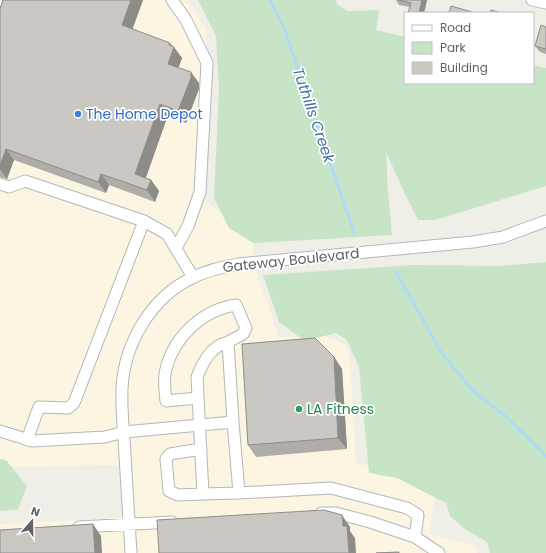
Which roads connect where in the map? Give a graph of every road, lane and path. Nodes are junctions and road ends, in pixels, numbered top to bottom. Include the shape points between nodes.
1 (172, 0) edge
2 (532, 0) edge
3 (546, 3) edge
4 (0, 184) edge
5 (144, 221) junction
6 (546, 221) edge
7 (176, 248) junction
8 (193, 277) junction
9 (228, 342) junction
10 (198, 398) junction
11 (233, 422) junction
12 (199, 425) junction
13 (0, 431) edge
14 (124, 432) junction
15 (28, 440) junction
16 (200, 449) junction
17 (239, 493) junction
18 (203, 494) junction
19 (312, 513) edge
20 (179, 521) edge
21 (129, 524) junction
22 (70, 528) edge
23 (415, 537) junction
24 (131, 553) edge
25 (439, 553) edge

1 - 7 street via 186,20 207,63 200,192 188,226
2 - 3 street
4 - 5 street via 9,187 25,181
5 - 7 street via 167,234
5 - 15 street via 74,404 68,408 39,407
6 - 8 street, Gateway Boulevard via 502,237 473,242 238,264
7 - 8 street
8 - 14 street, Gateway Boulevard via 161,300 136,334 126,362 122,388
9 - 10 street via 220,344 202,365 198,377
9 - 10 street via 243,334 246,328 236,306 208,315 195,323 170,357 165,371 166,401
9 - 11 street
10 - 12 street
11 - 12 street
11 - 17 street
12 - 14 street
12 - 16 street
13 - 15 street
14 - 15 street via 105,436
14 - 21 street, Gateway Boulevard
16 - 18 street
16 - 18 street via 170,454 166,459 169,491 178,495
17 - 18 street
17 - 23 street via 331,488 407,508 418,515
19 - 23 street via 336,513
20 - 21 street
21 - 22 street
21 - 24 street, Gateway Boulevard
23 - 25 street

